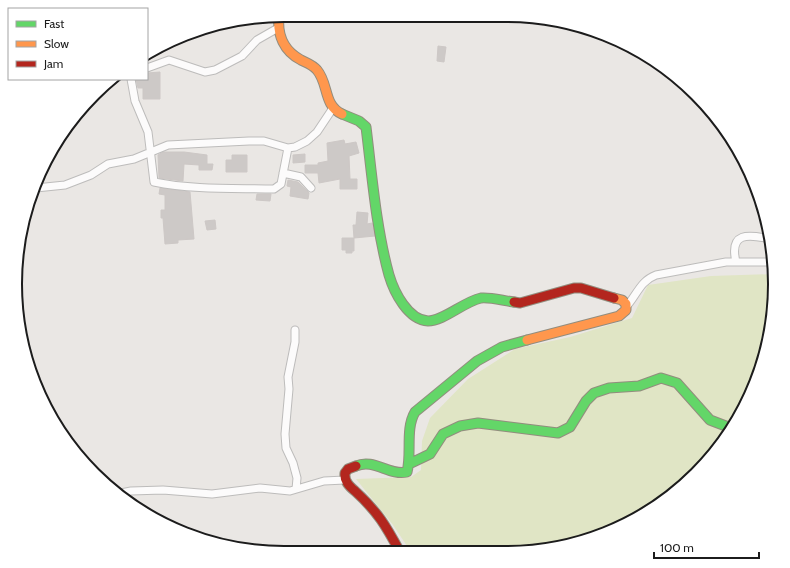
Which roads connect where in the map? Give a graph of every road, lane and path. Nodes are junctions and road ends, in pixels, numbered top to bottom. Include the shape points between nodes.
1 (278, 22) edge
2 (278, 28) junction
3 (148, 68) edge
4 (131, 80) edge
5 (333, 108) junction
6 (288, 148) junction
7 (150, 151) junction
8 (283, 173) junction
9 (41, 187) edge
10 (311, 188) dead end
11 (764, 238) edge
12 (736, 262) junction
13 (767, 262) edge
14 (626, 307) junction
15 (295, 330) dead end
16 (726, 426) edge
17 (409, 464) junction
18 (345, 480) junction
19 (296, 490) junction
20 (125, 492) edge
21 (397, 546) edge

1 - 2 street
2 - 3 street via 257,40 242,56 215,70 205,72 169,60
2 - 5 street via 285,46 316,69
4 - 7 street via 135,101 148,132
5 - 6 street via 318,132 301,145
5 - 14 street via 362,122 366,127 376,207 389,275 397,295 414,317 427,321 435,320 482,298 520,303 581,288 622,300
6 - 7 street via 264,141 248,141 168,145
6 - 8 street
7 - 8 street via 154,182 168,185 274,189 281,184
7 - 9 street via 134,159 108,164 91,175 65,184
8 - 10 street via 300,177
11 - 12 street via 743,236 736,242 733,249
12 - 13 street
12 - 14 street via 700,266 648,278
14 - 17 street via 624,314 619,316 502,347 477,361 415,412 410,425
15 - 19 street via 288,377 285,434 286,448 296,478
16 - 17 street via 710,420 677,383 661,378 640,386 609,388 594,393 570,427 558,433 478,423 460,426 443,434 430,454
17 - 18 street via 407,472 401,474 370,463 361,464 346,470
18 - 19 street via 324,481
18 - 21 street via 382,519
19 - 20 street via 260,488 212,494 162,490

